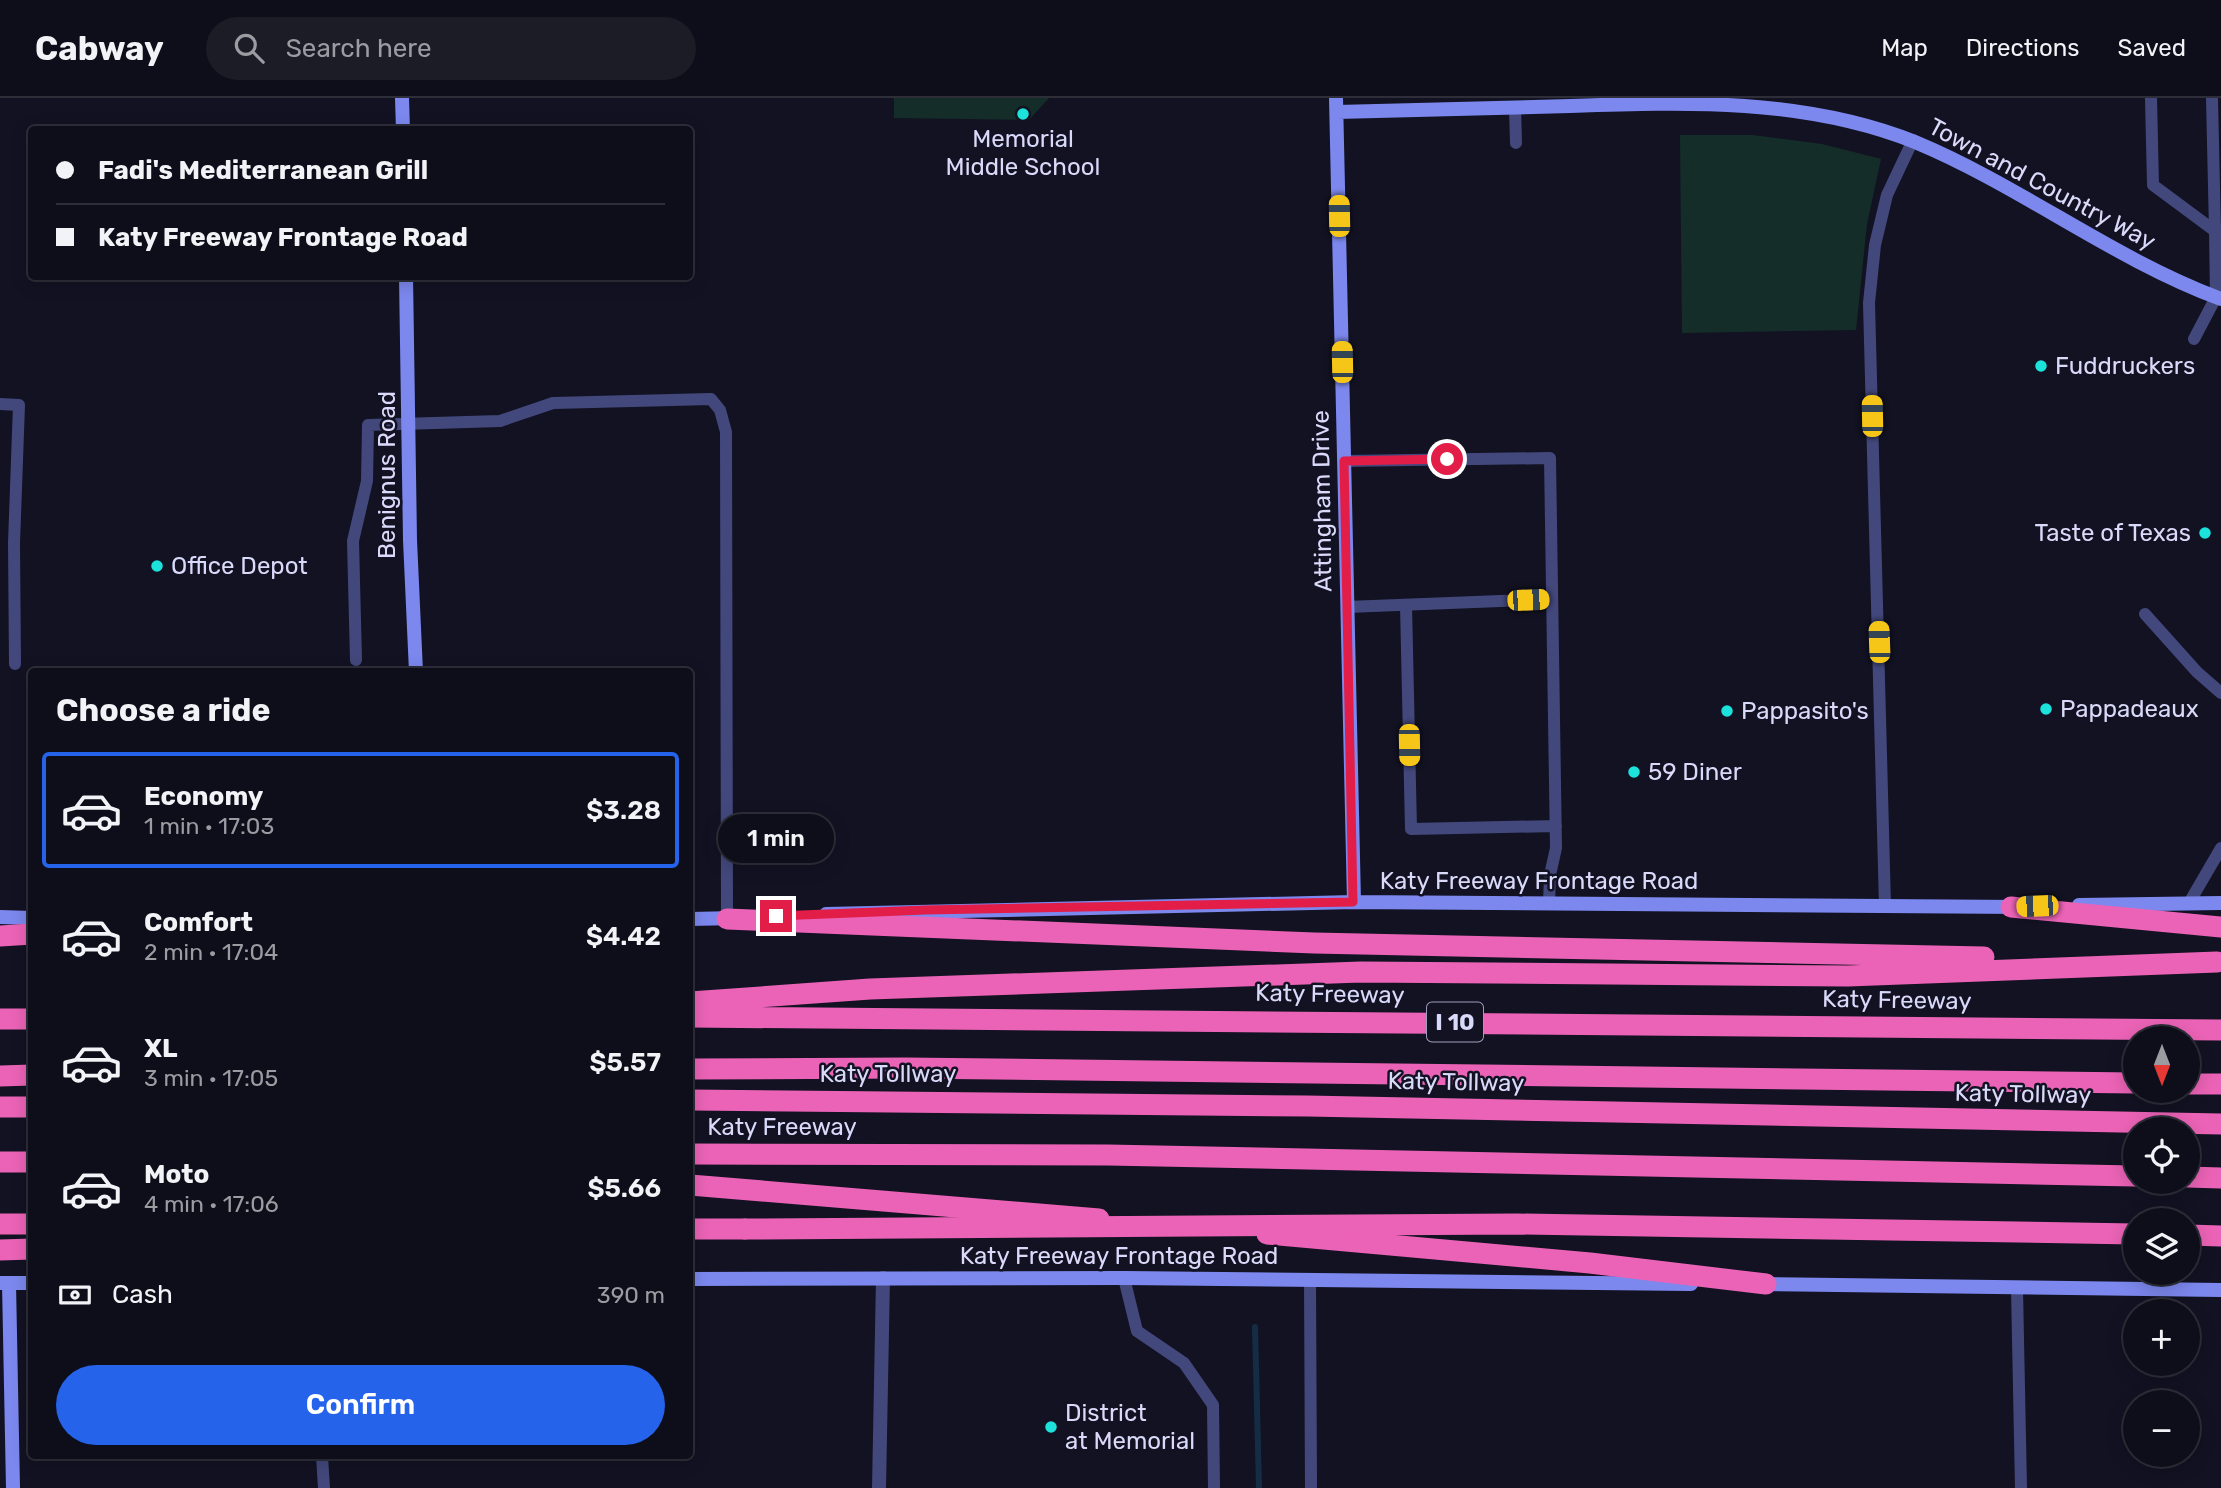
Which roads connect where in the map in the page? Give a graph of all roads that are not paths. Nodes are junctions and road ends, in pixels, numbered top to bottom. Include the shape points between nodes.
1 (402, 98) edge
2 (2151, 98) edge
3 (2212, 98) edge
4 (1336, 105) edge
5 (1515, 107) junction
6 (403, 126) edge
7 (1913, 141) junction
8 (1516, 143) dead end
9 (2218, 231) edge
10 (406, 280) edge
11 (2218, 298) edge
12 (2194, 339) dead end
13 (0, 404) edge
14 (411, 424) junction
15 (1344, 461) junction
16 (1552, 599) junction
17 (1406, 605) junction
18 (1347, 607) junction
19 (2145, 614) dead end
20 (356, 660) dead end
21 (15, 664) dead end
22 (416, 668) edge
23 (2221, 693) edge
24 (1556, 826) junction
25 (2221, 848) edge
26 (1353, 902) junction
27 (2189, 903) junction
28 (2221, 903) edge
29 (1549, 904) junction
30 (1885, 906) junction
31 (2011, 907) junction
32 (0, 917) edge
33 (28, 918) edge
34 (693, 919) edge
35 (727, 919) junction
36 (2221, 927) edge
37 (28, 934) edge
38 (0, 936) edge
39 (2219, 962) edge
40 (1928, 964) junction
41 (693, 1002) edge
42 (693, 1017) edge
43 (0, 1019) edge
44 (28, 1019) edge
45 (2221, 1030) edge
46 (693, 1069) edge
47 (28, 1075) edge
48 (0, 1076) edge
49 (2123, 1083) edge
50 (2200, 1084) edge
51 (2221, 1084) edge
52 (693, 1100) edge
53 (0, 1107) edge
54 (28, 1107) edge
55 (2221, 1124) edge
56 (693, 1154) edge
57 (0, 1162) edge
58 (28, 1162) edge
59 (2123, 1176) edge
60 (2200, 1177) edge
61 (2221, 1178) edge
62 (693, 1185) edge
63 (0, 1224) edge
64 (28, 1224) edge
65 (693, 1230) edge
66 (2123, 1234) edge
67 (2200, 1235) edge
68 (2221, 1236) edge
69 (28, 1249) edge
70 (0, 1250) edge
71 (883, 1278) junction
72 (1124, 1278) junction
73 (693, 1279) edge
74 (1310, 1280) junction
75 (5, 1283) edge
76 (28, 1283) edge
77 (1766, 1284) junction
78 (2017, 1289) junction
79 (2221, 1290) edge
80 (6, 1456) edge
81 (322, 1459) edge
82 (13, 1488) edge
83 (324, 1488) edge
84 (879, 1488) edge
85 (1214, 1488) edge
86 (1311, 1488) edge
87 (2021, 1488) edge

1 - 6 main road
2 - 9 lane via 2153,184
3 - 9 lane
4 - 5 main road, Town and Country Way
4 - 15 main road, Attingham Drive
5 - 7 main road, Town and Country Way via 1754,104 1833,117
5 - 8 lane
7 - 11 main road, Town and Country Way
7 - 30 lane via 1887,195 1875,245 1869,303
9 - 11 lane
10 - 14 main road, Benignus Road
11 - 12 lane
13 - 21 lane via 19,405
14 - 20 lane via 368,425 367,481 353,541
14 - 22 main road, Benignus Road
14 - 35 lane via 500,421 553,403 711,399 720,410 726,432
15 - 16 lane via 1550,457
15 - 18 main road, Attingham Drive
16 - 17 lane
16 - 24 lane
17 - 18 lane
17 - 24 lane via 1411,829
18 - 26 main road, Attingham Drive
19 - 23 lane
24 - 29 lane
25 - 27 lane
26 - 29 main road, Katy Freeway Frontage Road
26 - 35 main road, Katy Freeway Frontage Road via 939,909
27 - 28 main road, Katy Freeway Frontage Road
27 - 31 main road, Katy Freeway Frontage Road
29 - 30 main road, Katy Freeway Frontage Road
30 - 31 main road, Katy Freeway Frontage Road
31 - 36 highway
32 - 33 main road
34 - 35 main road, Katy Freeway Frontage Road
35 - 40 highway
37 - 38 highway
39 - 40 highway
40 - 41 highway via 1848,976 1361,972 870,989
42 - 45 highway, Katy Freeway / I 10
43 - 44 highway
46 - 49 highway, Katy Tollway
47 - 48 highway
50 - 51 highway
52 - 55 highway, Katy Tollway via 1307,1106
53 - 54 highway
56 - 59 highway, Katy Freeway via 1121,1156
57 - 58 highway
60 - 61 highway
62 - 77 highway via 1430,1248
63 - 64 highway
65 - 66 highway, bridge via 1531,1224
67 - 68 highway
69 - 70 highway
71 - 72 main road, Katy Freeway Frontage Road
71 - 73 main road, Katy Freeway Frontage Road
71 - 84 street
72 - 74 main road, Katy Freeway Frontage Road
72 - 85 lane via 1138,1331 1184,1363 1213,1405
74 - 77 main road, Katy Freeway Frontage Road
74 - 86 lane
75 - 76 main road
75 - 80 main road
77 - 78 main road, Katy Freeway Frontage Road
78 - 79 main road, Katy Freeway Frontage Road
78 - 87 lane
80 - 82 main road
81 - 83 lane

